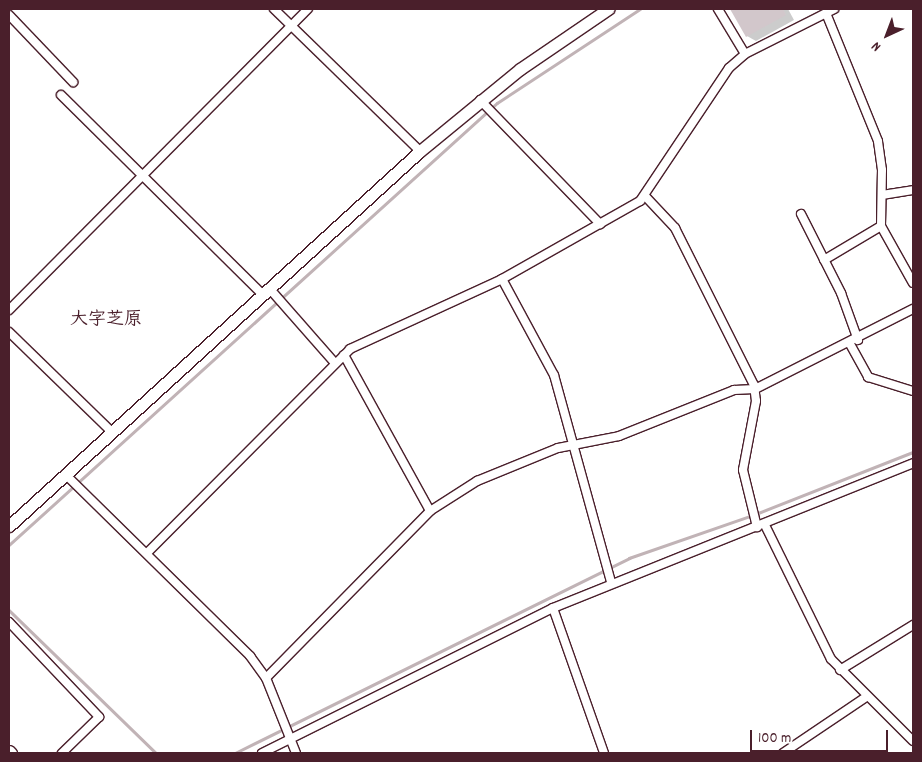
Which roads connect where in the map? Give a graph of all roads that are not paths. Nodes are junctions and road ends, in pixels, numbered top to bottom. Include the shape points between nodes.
1 (274, 9) edge
2 (308, 9) edge
3 (608, 9) edge
4 (718, 9) edge
5 (834, 9) edge
6 (826, 13) junction
7 (9, 15) edge
8 (291, 25) junction
9 (745, 54) junction
10 (73, 82) dead end
11 (61, 95) dead end
12 (483, 104) junction
13 (420, 151) junction
14 (143, 174) junction
15 (913, 190) edge
16 (882, 195) junction
17 (645, 196) junction
18 (801, 214) dead end
19 (600, 224) junction
20 (881, 226) junction
21 (824, 260) junction
22 (502, 279) junction
23 (913, 283) edge
24 (265, 291) junction
25 (913, 309) edge
26 (9, 310) edge
27 (9, 332) edge
28 (858, 340) junction
29 (850, 344) junction
30 (344, 354) junction
31 (335, 363) junction
32 (755, 389) junction
33 (913, 391) edge
34 (112, 432) junction
35 (575, 445) junction
36 (913, 463) edge
37 (65, 474) junction
38 (430, 511) junction
39 (759, 524) junction
40 (9, 526) edge
41 (148, 552) junction
42 (610, 580) junction
43 (553, 608) junction
44 (9, 622) edge
45 (913, 625) edge
46 (840, 670) junction
47 (266, 678) junction
48 (866, 697) junction
49 (290, 737) junction
50 (913, 741) edge
51 (62, 753) edge
52 (262, 753) edge
53 (296, 753) edge
54 (604, 753) edge
55 (783, 753) edge

1 - 8 street
2 - 8 street
3 - 12 street
4 - 9 street
5 - 6 street
6 - 9 street
6 - 16 street via 878,141
7 - 10 street
8 - 13 street
8 - 14 street
9 - 17 street via 713,88
11 - 14 street
12 - 13 street
12 - 19 street
13 - 24 street
14 - 24 street
14 - 26 street
15 - 16 street
16 - 20 street
17 - 19 street
17 - 32 street via 675,228
18 - 21 street
19 - 22 street
20 - 21 street
20 - 23 street
21 - 28 street
22 - 30 street
22 - 35 street via 554,376
24 - 31 street via 279,301
24 - 34 street
25 - 28 street
27 - 34 street
28 - 29 street
29 - 32 street
29 - 33 street via 868,377
30 - 31 street
30 - 38 street
31 - 41 street
32 - 35 street via 734,390 619,436
32 - 39 street via 743,461 750,509
34 - 37 street
35 - 38 street via 477,480
35 - 42 street
36 - 39 street
37 - 40 street
37 - 41 street
38 - 47 street
39 - 42 street
39 - 46 street
41 - 47 street via 235,639
42 - 43 street
43 - 49 street
43 - 54 street
44 - 51 street via 99,717
45 - 46 street
46 - 48 street
47 - 49 street
48 - 50 street
48 - 55 street
49 - 52 street
49 - 53 street

